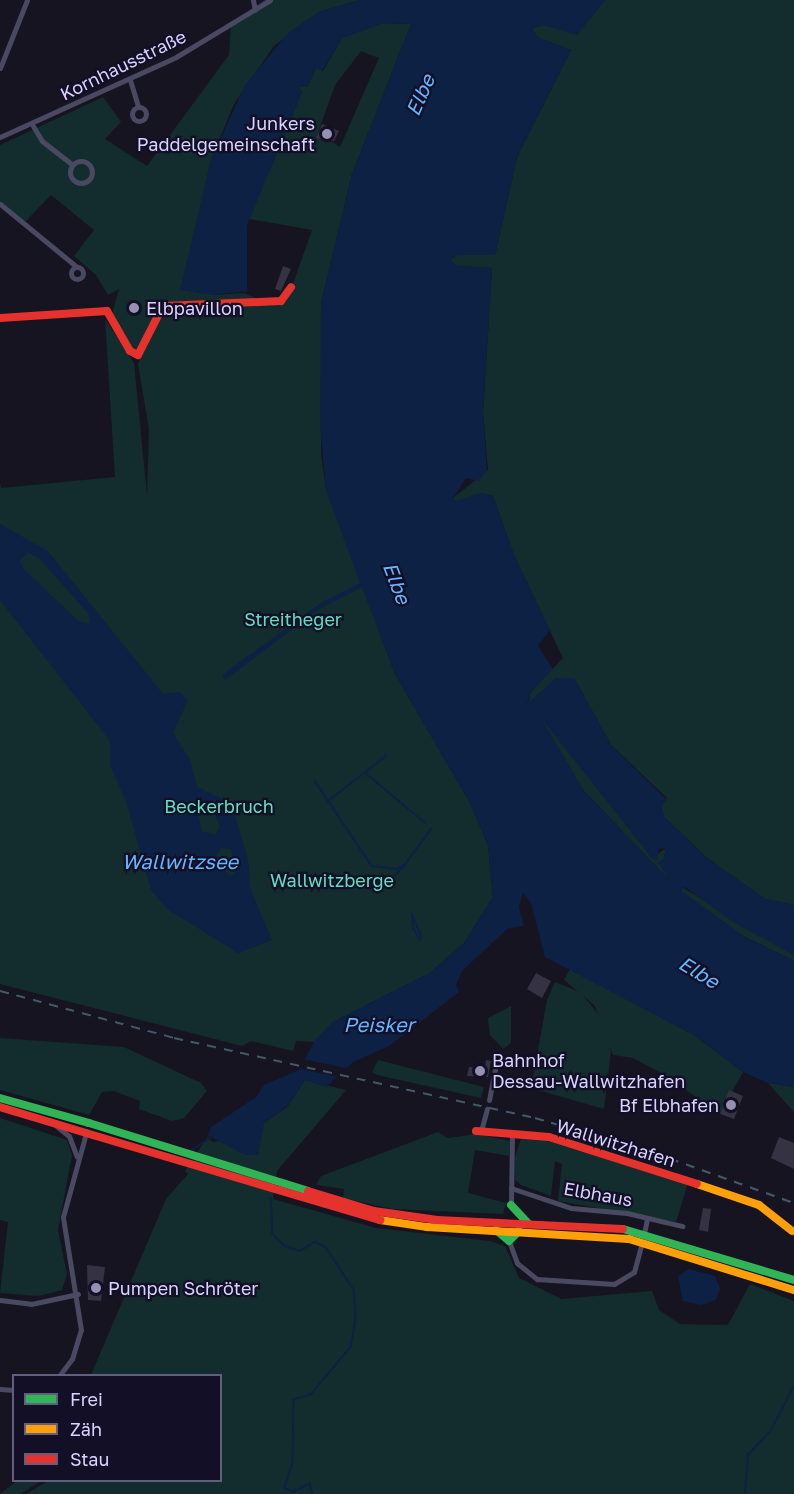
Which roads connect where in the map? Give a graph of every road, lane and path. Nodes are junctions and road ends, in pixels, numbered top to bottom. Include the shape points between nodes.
1 (27, 0) edge
2 (253, 0) edge
3 (270, 0) edge
4 (255, 10) junction
5 (0, 68) edge
6 (130, 80) junction
7 (138, 107) dead end
8 (33, 126) junction
9 (0, 137) edge
10 (71, 164) junction
11 (0, 204) edge
12 (77, 267) dead end
13 (291, 287) dead end
14 (0, 318) edge
15 (496, 1063) dead end
16 (0, 1098) edge
17 (489, 1100) dead end
18 (0, 1107) edge
19 (487, 1109) dead end
20 (89, 1123) junction
21 (54, 1124) junction
22 (479, 1131) joint
23 (86, 1133) junction
24 (512, 1134) junction
25 (77, 1159) junction
26 (511, 1188) junction
27 (511, 1205) junction
28 (647, 1218) junction
29 (506, 1222) junction
30 (528, 1222) junction
31 (682, 1226) dead end
32 (495, 1230) junction
33 (519, 1231) junction
34 (792, 1232) dead end
35 (630, 1235) junction
36 (509, 1241) junction
37 (658, 1241) junction
38 (794, 1280) edge
39 (794, 1290) edge
40 (78, 1294) junction
41 (0, 1300) edge
42 (61, 1374) edge

1 - 5 street
2 - 4 street
3 - 4 street, Kornhausstraße
4 - 6 street, Kornhausstraße
6 - 7 street
6 - 8 street, Kornhausstraße
8 - 9 street, Kornhausstraße
8 - 10 street via 42,141
10 - 10 street via 72,176 82,184 90,181 91,171 80,162
11 - 12 street
13 - 14 main road via 281,301 163,306 138,355 130,351 107,311
15 - 17 street
16 - 20 main road
18 - 21 main road
19 - 22 street
20 - 23 street
20 - 29 main road via 390,1214
21 - 23 main road
21 - 25 street via 69,1136
22 - 24 main road, Wallwitzhafen
23 - 25 street
23 - 32 main road via 389,1222
24 - 26 street
24 - 34 main road, Wallwitzhafen via 562,1140 745,1199 773,1212
25 - 40 street via 63,1225
26 - 27 street
26 - 28 street, Elbhaus via 571,1208
27 - 29 main road
27 - 30 main road
28 - 31 street, Elbhaus
28 - 36 street via 636,1268 614,1284 537,1279 517,1263
29 - 30 main road
30 - 35 main road
32 - 33 main road
32 - 36 main road
33 - 35 main road
33 - 36 main road
35 - 37 main road
37 - 38 main road via 694,1247
37 - 39 main road
40 - 41 street via 31,1304
40 - 42 street via 80,1337 72,1359

